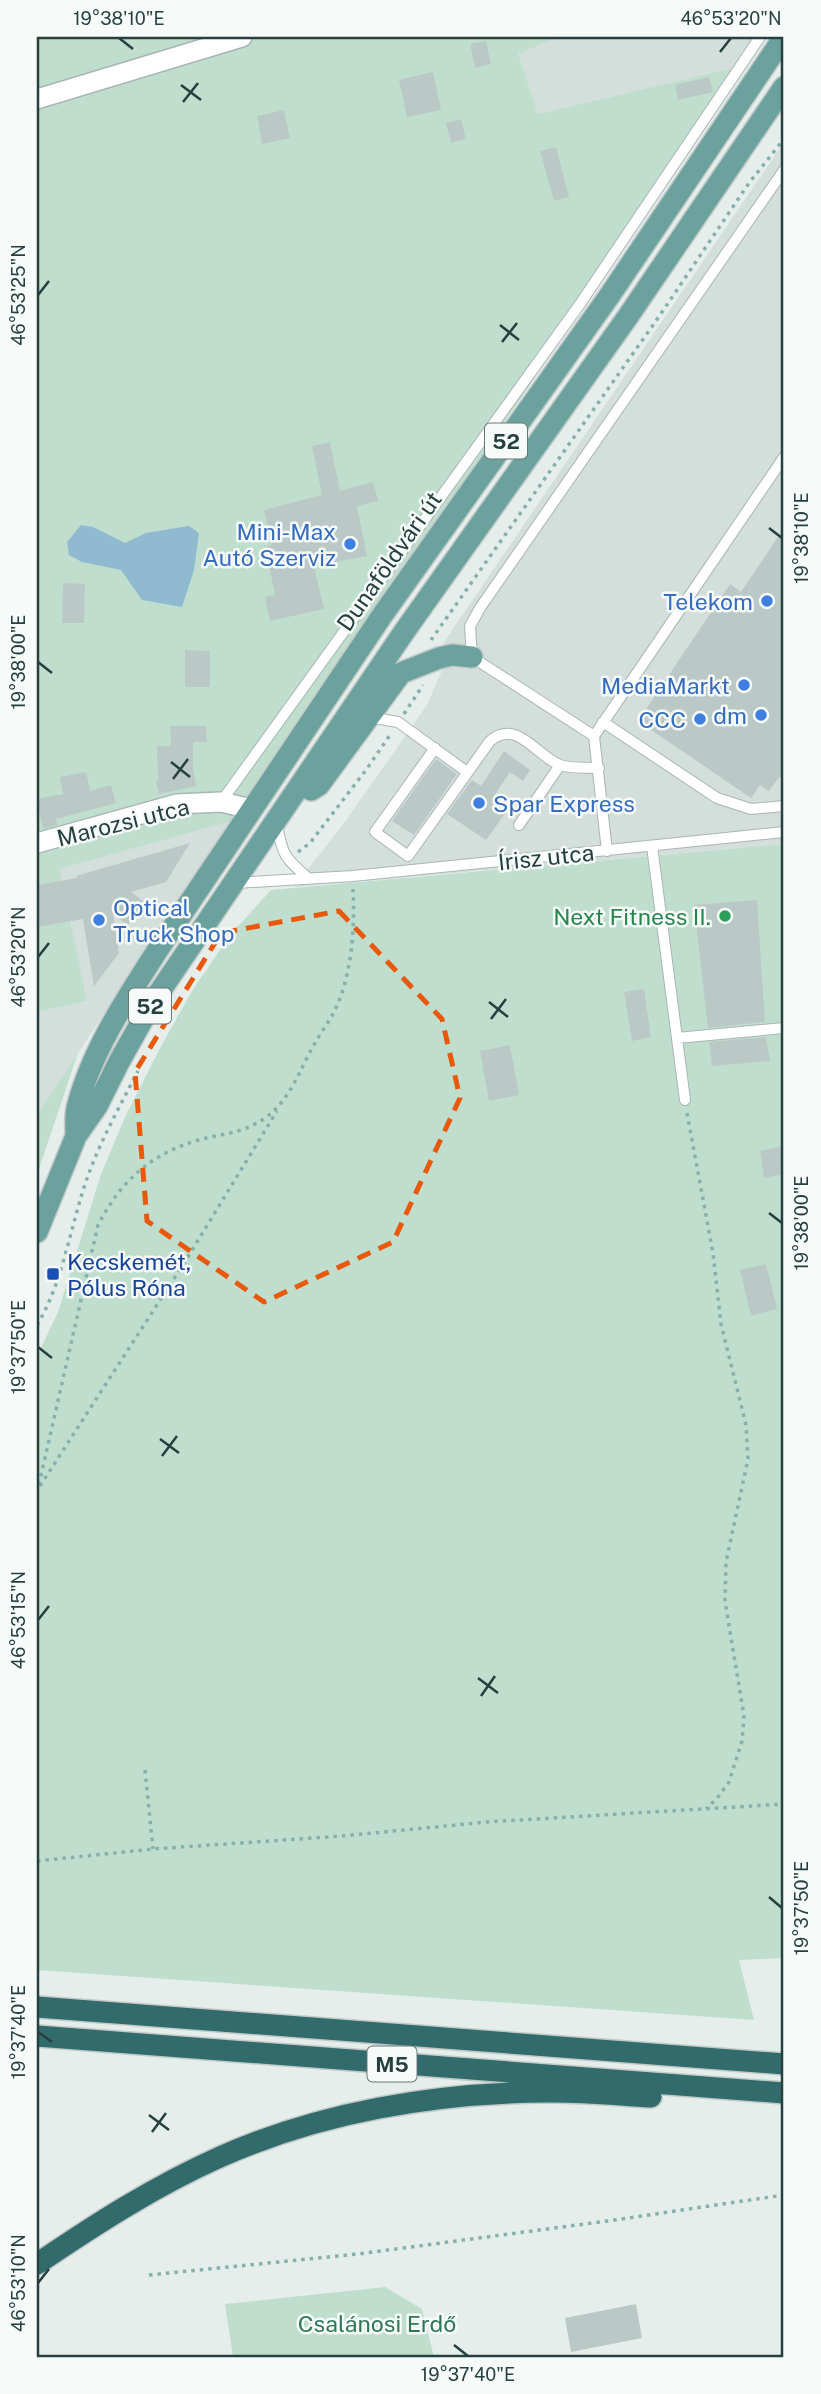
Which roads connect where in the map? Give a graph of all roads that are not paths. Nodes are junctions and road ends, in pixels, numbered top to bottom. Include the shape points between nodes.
1 (242, 37) edge
2 (760, 37) edge
3 (784, 37) edge
4 (784, 87) edge
5 (37, 99) edge
6 (784, 170) edge
7 (784, 457) edge
8 (472, 657) junction
9 (368, 717) junction
10 (603, 722) junction
11 (594, 736) junction
12 (435, 748) junction
13 (323, 753) junction
14 (560, 765) junction
15 (598, 768) junction
16 (467, 772) junction
17 (221, 802) junction
18 (784, 806) edge
19 (252, 808) junction
20 (280, 816) junction
21 (519, 825) dead end
22 (784, 832) edge
23 (37, 843) edge
24 (652, 846) junction
25 (607, 851) junction
26 (308, 878) junction
27 (234, 883) junction
28 (784, 1028) edge
29 (677, 1038) junction
30 (685, 1100) road end
31 (76, 1136) junction
32 (37, 1232) edge
33 (37, 2007) edge
34 (37, 2036) edge
35 (784, 2064) edge
36 (747, 2090) junction
37 (784, 2093) edge
38 (37, 2263) edge

1 - 5 street
2 - 17 lane via 572,315
3 - 19 main road, Dunaföldvári út / 52
4 - 13 main road, Dunaföldvári út / 52
6 - 8 lane via 480,608 470,626
7 - 10 lane
8 - 9 main road via 452,655 408,670 396,678
8 - 11 lane
9 - 12 lane via 398,722
9 - 20 main road via 318,785
10 - 11 lane
10 - 18 lane via 707,793 743,807
11 - 15 lane
12 - 16 lane
12 - 16 lane via 375,832 408,856
13 - 19 main road via 305,760 267,803
13 - 20 main road, Dunaföldvári út / 52
14 - 15 lane
14 - 16 lane via 506,733 490,741
14 - 21 lane
15 - 25 lane
17 - 19 street, Marozsi utca
17 - 23 street, Marozsi utca via 177,804
19 - 31 main road, Dunaföldvári út / 52 via 157,951 93,1061 76,1110
20 - 26 lane via 281,846 287,860
20 - 27 main road, Dunaföldvári út / 52
22 - 24 lane, Írisz utca
24 - 25 lane, Írisz utca
24 - 29 lane
25 - 26 lane, Írisz utca
26 - 27 lane, Írisz utca
27 - 31 main road, Dunaföldvári út / 52 via 152,1003
28 - 29 lane
29 - 30 lane
31 - 32 main road, Dunaföldvári út / 52
33 - 35 highway, M5
34 - 36 highway, M5
36 - 37 highway, M5
36 - 38 highway via 698,2099 547,2092 448,2097 313,2124 187,2173

